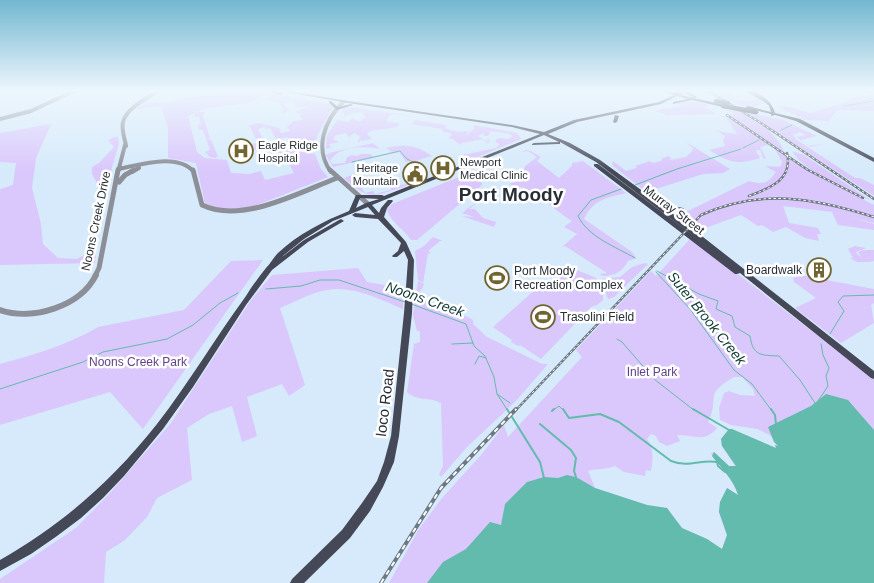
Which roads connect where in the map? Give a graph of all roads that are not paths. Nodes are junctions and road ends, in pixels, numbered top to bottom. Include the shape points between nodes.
1 (125, 117) edge
2 (332, 117) edge
3 (431, 117) edge
4 (450, 117) edge
5 (595, 117) edge
6 (612, 117) edge
7 (617, 117) edge
8 (786, 117) edge
9 (616, 122) dead end
10 (522, 131) junction
11 (545, 136) junction
12 (563, 136) dead end
13 (525, 143) junction
14 (558, 143) junction
15 (534, 144) junction
16 (568, 144) junction
17 (874, 162) edge
18 (150, 164) junction
19 (120, 168) junction
20 (337, 178) junction
21 (117, 185) junction
22 (358, 196) junction
23 (388, 199) junction
24 (657, 205) junction
25 (370, 206) junction
26 (681, 209) dead end
27 (354, 213) junction
28 (381, 217) junction
29 (404, 243) junction
30 (395, 256) dead end
31 (784, 305) junction
32 (0, 310) edge
33 (874, 376) edge
34 (0, 566) edge
35 (296, 583) edge

1 - 19 street via 122,124 125,145
2 - 20 street via 319,148 323,162
3 - 10 main road
4 - 11 main road via 512,126
5 - 11 main road
6 - 11 main road
7 - 9 main road
8 - 17 main road via 802,122
10 - 11 main road
10 - 13 main road
11 - 13 main road
11 - 14 main road, Murray Street
11 - 15 main road
11 - 16 main road, Murray Street
12 - 16 main road
13 - 23 main road
14 - 15 main road
14 - 31 main road, Murray Street via 597,166
15 - 23 main road
16 - 24 main road, Murray Street
18 - 19 street, Noons Creek Drive
18 - 20 street, Noons Creek Drive via 176,162 191,166 202,206 222,213 253,209
18 - 21 street via 128,172
19 - 21 street, Noons Creek Drive
20 - 22 street
21 - 32 street, Noons Creek Drive via 99,268 92,284 66,302 41,311 14,314
22 - 23 main road
22 - 25 street
22 - 27 main road
23 - 25 main road
23 - 28 main road
24 - 26 main road
24 - 31 main road, Murray Street
25 - 27 main road
25 - 28 main road, Ioco Road
27 - 28 main road
27 - 34 main road via 331,220 304,236 275,261 180,399 124,471 96,501
28 - 29 main road, Ioco Road
29 - 30 main road via 401,252
29 - 35 main road, Ioco Road via 411,265 408,313 395,436 389,462 380,484 346,534
31 - 33 main road, Murray Street

